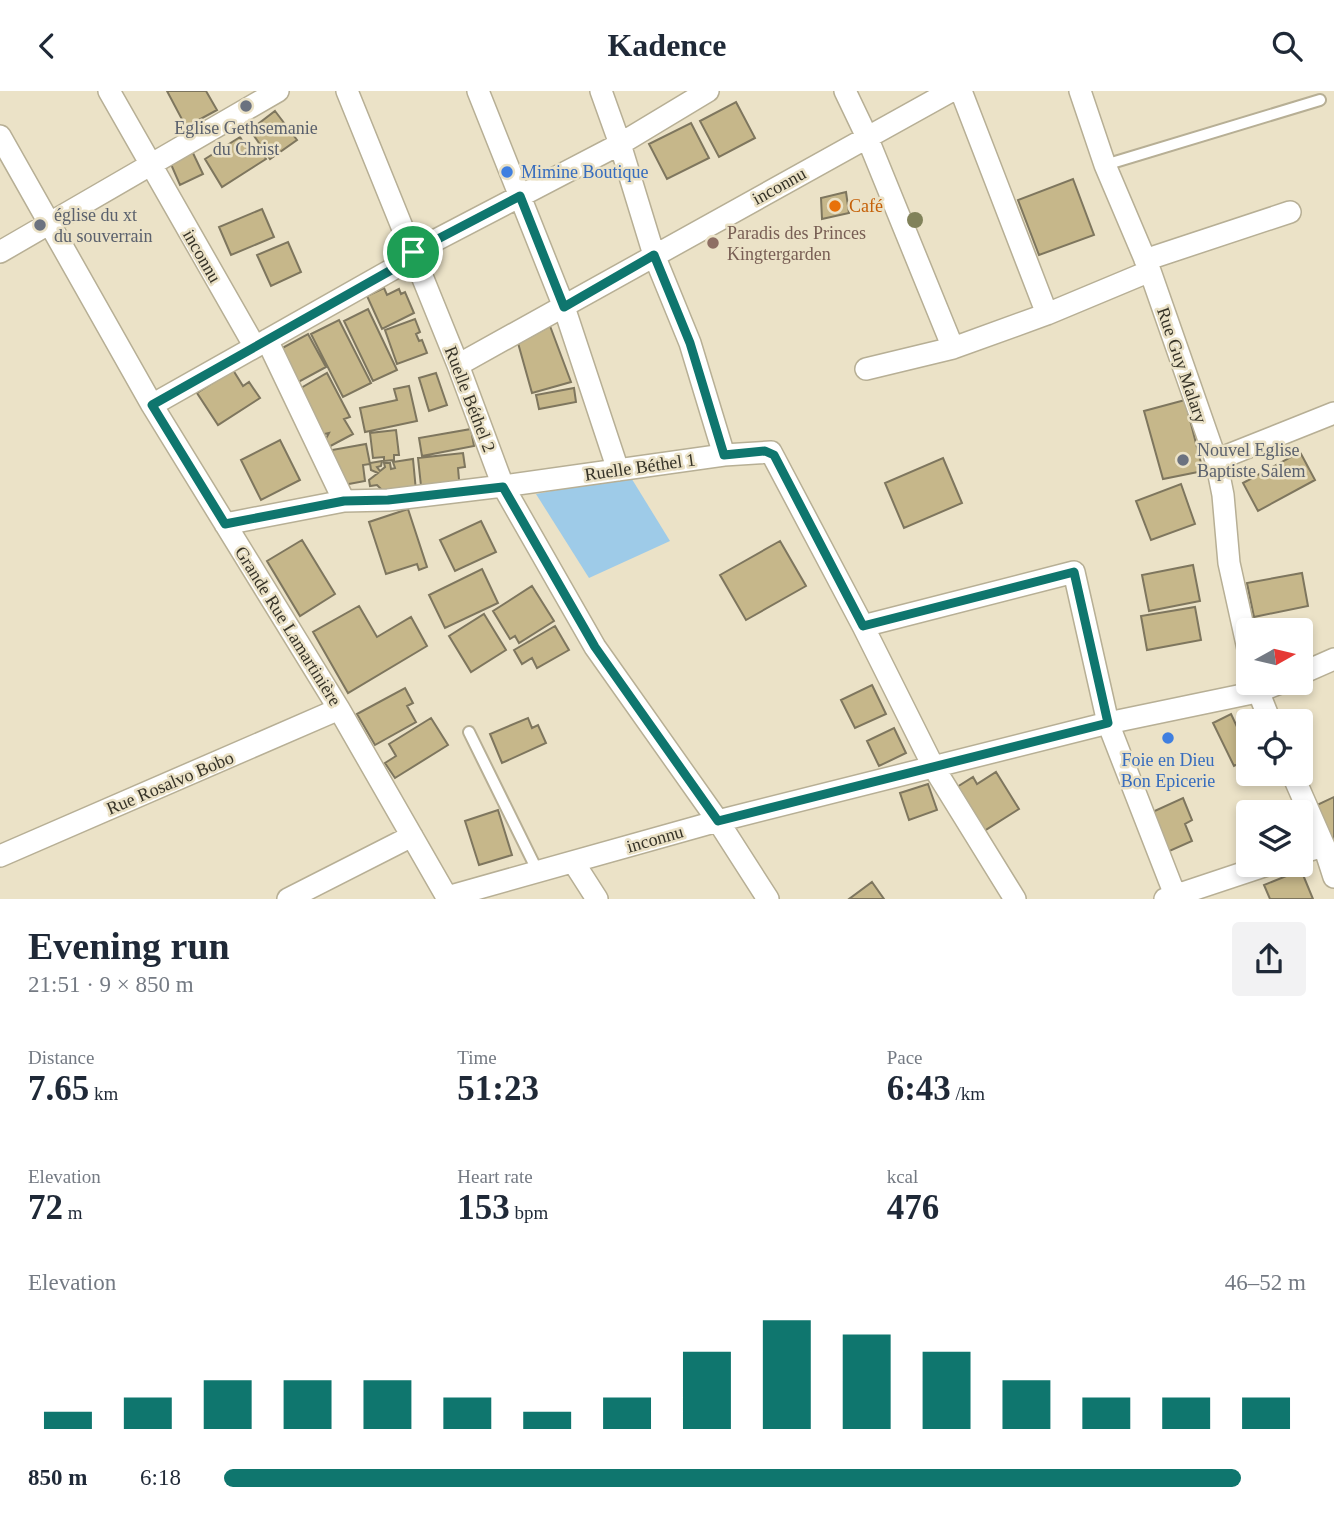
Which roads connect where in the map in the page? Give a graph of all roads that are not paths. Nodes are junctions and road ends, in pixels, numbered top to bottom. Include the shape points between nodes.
1 (109, 91) edge
2 (278, 91) edge
3 (347, 91) edge
4 (478, 91) edge
5 (601, 91) edge
6 (708, 91) edge
7 (845, 91) edge
8 (951, 91) edge
9 (961, 91) edge
10 (1080, 91) edge
11 (1320, 100) dead end
12 (0, 137) edge
13 (867, 137) junction
14 (620, 144) junction
15 (1105, 165) junction
16 (150, 166) junction
17 (520, 196) junction
18 (1290, 212) dead end
19 (50, 224) junction
20 (0, 252) edge
21 (413, 252) junction
22 (654, 255) junction
23 (1147, 266) junction
24 (564, 307) junction
25 (1048, 314) junction
26 (261, 344) junction
27 (953, 348) junction
28 (458, 365) junction
29 (866, 369) dead end
30 (152, 405) junction
31 (1334, 413) edge
32 (724, 455) junction
33 (1216, 460) junction
34 (618, 470) junction
35 (503, 487) junction
36 (344, 501) junction
37 (225, 524) junction
38 (1241, 618) edge
39 (863, 626) junction
40 (1334, 659) edge
41 (1313, 668) edge
42 (1236, 692) edge
43 (339, 709) junction
44 (1108, 723) junction
45 (469, 732) dead end
46 (934, 768) junction
47 (1298, 786) edge
48 (718, 821) junction
49 (412, 836) junction
50 (1324, 846) junction
51 (1313, 849) edge
52 (0, 856) edge
53 (574, 863) junction
54 (538, 872) junction
55 (1236, 875) edge
56 (1334, 877) edge
57 (1170, 897) edge
58 (288, 898) edge
59 (447, 898) edge
60 (597, 898) edge
61 (768, 898) edge
62 (1015, 898) edge

1 - 16 street, inconnu
2 - 16 street
3 - 21 street, Ruelle Béthel 2
4 - 17 street
5 - 14 street
6 - 14 street
7 - 13 street
8 - 13 street, inconnu
9 - 25 street
10 - 15 street, Rue Guy Malary
11 - 15 lane
12 - 19 street, Grande Rue Lamartinière
13 - 22 street, inconnu
13 - 27 street
14 - 17 street
14 - 22 street
15 - 23 street, Rue Guy Malary
16 - 19 street
16 - 26 street, inconnu
17 - 21 street
17 - 24 street
18 - 23 street
19 - 20 street
19 - 30 street, Grande Rue Lamartinière
21 - 26 street via 393,269
21 - 28 street, Ruelle Béthel 2
22 - 24 street, inconnu
22 - 32 street via 690,343
23 - 25 street
23 - 33 street, Rue Guy Malary
24 - 28 street, inconnu
24 - 34 street
25 - 27 street
26 - 30 street
26 - 36 street, inconnu
27 - 29 street
28 - 35 street, Ruelle Béthel 2
30 - 37 street, Grande Rue Lamartinière
31 - 33 street
32 - 34 street, Ruelle Béthel 1
32 - 39 street, Ruelle Béthel 1 via 765,451 774,455
33 - 38 street, Rue Guy Malary
34 - 35 street, Ruelle Béthel 1
35 - 36 street
35 - 48 street, Ruelle Béthel 2 via 595,647
36 - 37 street
37 - 43 street, Grande Rue Lamartinière
39 - 44 street via 1074,572
39 - 46 street, Ruelle Béthel 1
40 - 41 street
42 - 44 street, inconnu
43 - 49 street, Grande Rue Lamartinière
43 - 52 street, Rue Rosalvo Bobo
44 - 46 street, inconnu
44 - 57 street
45 - 54 lane
46 - 48 street, inconnu
46 - 62 street, Ruelle Béthel 1
47 - 50 street
48 - 53 street, inconnu
48 - 61 street, Ruelle Béthel 2
49 - 58 street
49 - 59 street, Grande Rue Lamartinière
50 - 51 street
50 - 56 street
53 - 54 street, inconnu
53 - 60 street
54 - 59 street, inconnu
55 - 57 street

